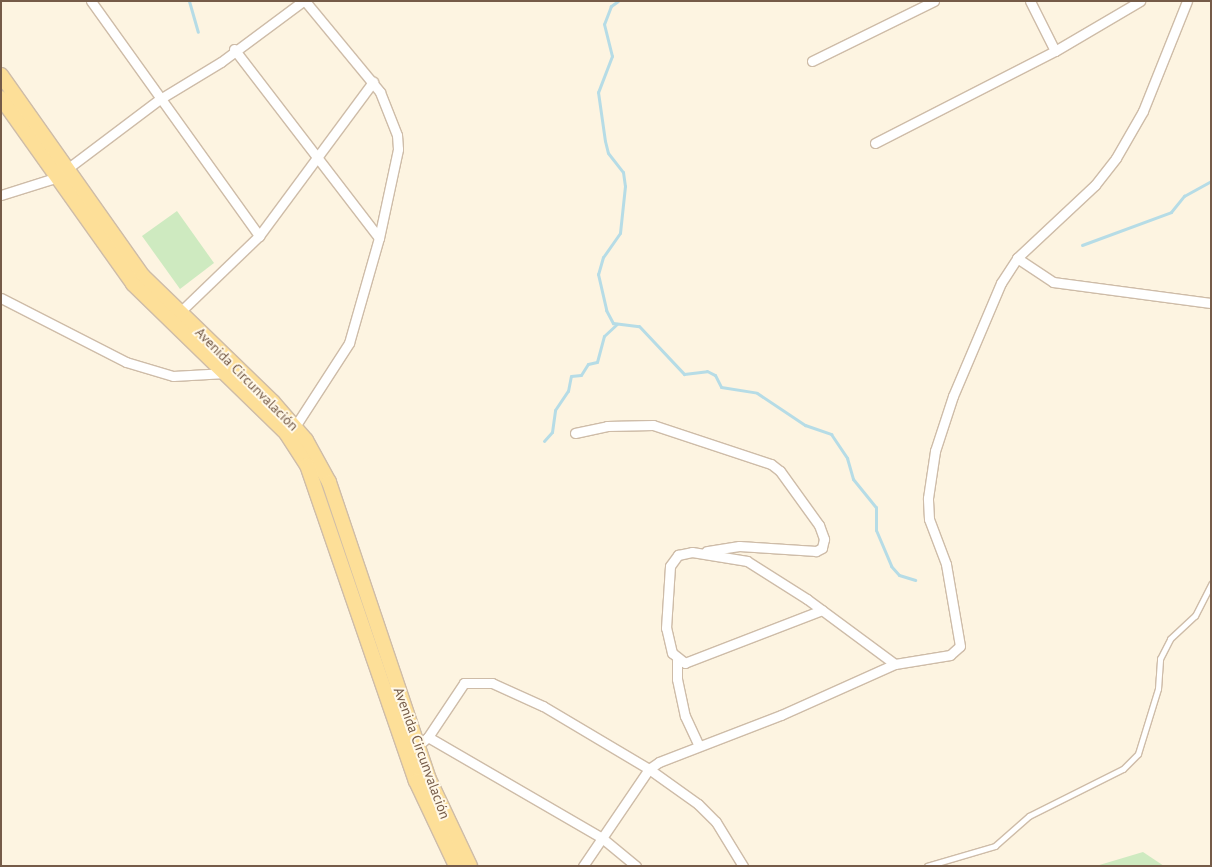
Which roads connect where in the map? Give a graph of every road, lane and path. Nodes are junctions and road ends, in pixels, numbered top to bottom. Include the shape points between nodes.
1 (91, 1) edge
2 (304, 1) edge
3 (934, 1) edge
4 (1030, 1) edge
5 (1140, 1) edge
6 (1187, 1) edge
7 (234, 48) junction
8 (1054, 51) junction
9 (812, 61) dead end
10 (1, 75) edge
11 (373, 82) junction
12 (1, 98) edge
13 (160, 99) junction
14 (875, 143) dead end
15 (319, 160) junction
16 (67, 169) junction
17 (55, 178) junction
18 (1, 195) edge
19 (259, 236) junction
20 (379, 238) junction
21 (1017, 258) junction
22 (1, 298) edge
23 (1211, 304) edge
24 (180, 312) junction
25 (226, 373) junction
26 (296, 425) junction
27 (575, 433) dead end
28 (700, 553) junction
29 (1211, 584) edge
30 (822, 610) junction
31 (678, 660) junction
32 (895, 664) junction
33 (428, 736) junction
34 (698, 746) junction
35 (412, 749) junction
36 (649, 769) junction
37 (602, 838) junction
38 (456, 866) edge
39 (470, 866) edge
40 (583, 866) edge
41 (636, 866) edge
42 (743, 866) edge
43 (927, 866) edge

1 - 13 street
2 - 7 street
2 - 11 street
3 - 9 street
4 - 8 street
5 - 8 street
6 - 21 street via 1143,111 1116,158 1095,185
7 - 13 street via 221,62
7 - 15 street
8 - 14 street
10 - 16 main road, Avenida Circunvalación
11 - 15 street
11 - 20 street via 389,111 397,135
12 - 17 main road, Avenida Circunvalación
13 - 16 street
13 - 19 street
15 - 19 street
15 - 20 street
16 - 17 street
16 - 24 main road, Avenida Circunvalación via 143,276
17 - 18 street
17 - 25 main road, Avenida Circunvalación via 133,284
19 - 24 street
20 - 26 street via 349,343
21 - 23 street via 1061,283
21 - 32 street via 986,318 934,450 929,519 946,564 960,646 950,655
22 - 25 street via 126,362 173,376
24 - 26 main road, Avenida Circunvalación
25 - 35 main road, Avenida Circunvalación via 286,432 317,486
26 - 35 main road, Avenida Circunvalación via 329,482
27 - 28 street via 607,426 653,425 771,464 819,525 824,539 822,548 816,550 723,546
28 - 30 street via 747,561
28 - 31 street via 678,555 670,566 666,628 672,653
29 - 43 lane via 1195,616 1170,639 1160,659 1158,689 1138,754 1123,769 1029,816 995,846
30 - 31 street via 685,663
30 - 32 street
31 - 34 street via 676,679
32 - 34 street via 781,715
33 - 35 street
33 - 36 street via 464,683 482,681 543,706
33 - 37 street
34 - 36 street
35 - 38 main road, Avenida Circunvalación via 429,814
35 - 39 main road, Avenida Circunvalación
36 - 37 street
36 - 42 street via 716,822
37 - 40 street
37 - 41 street

